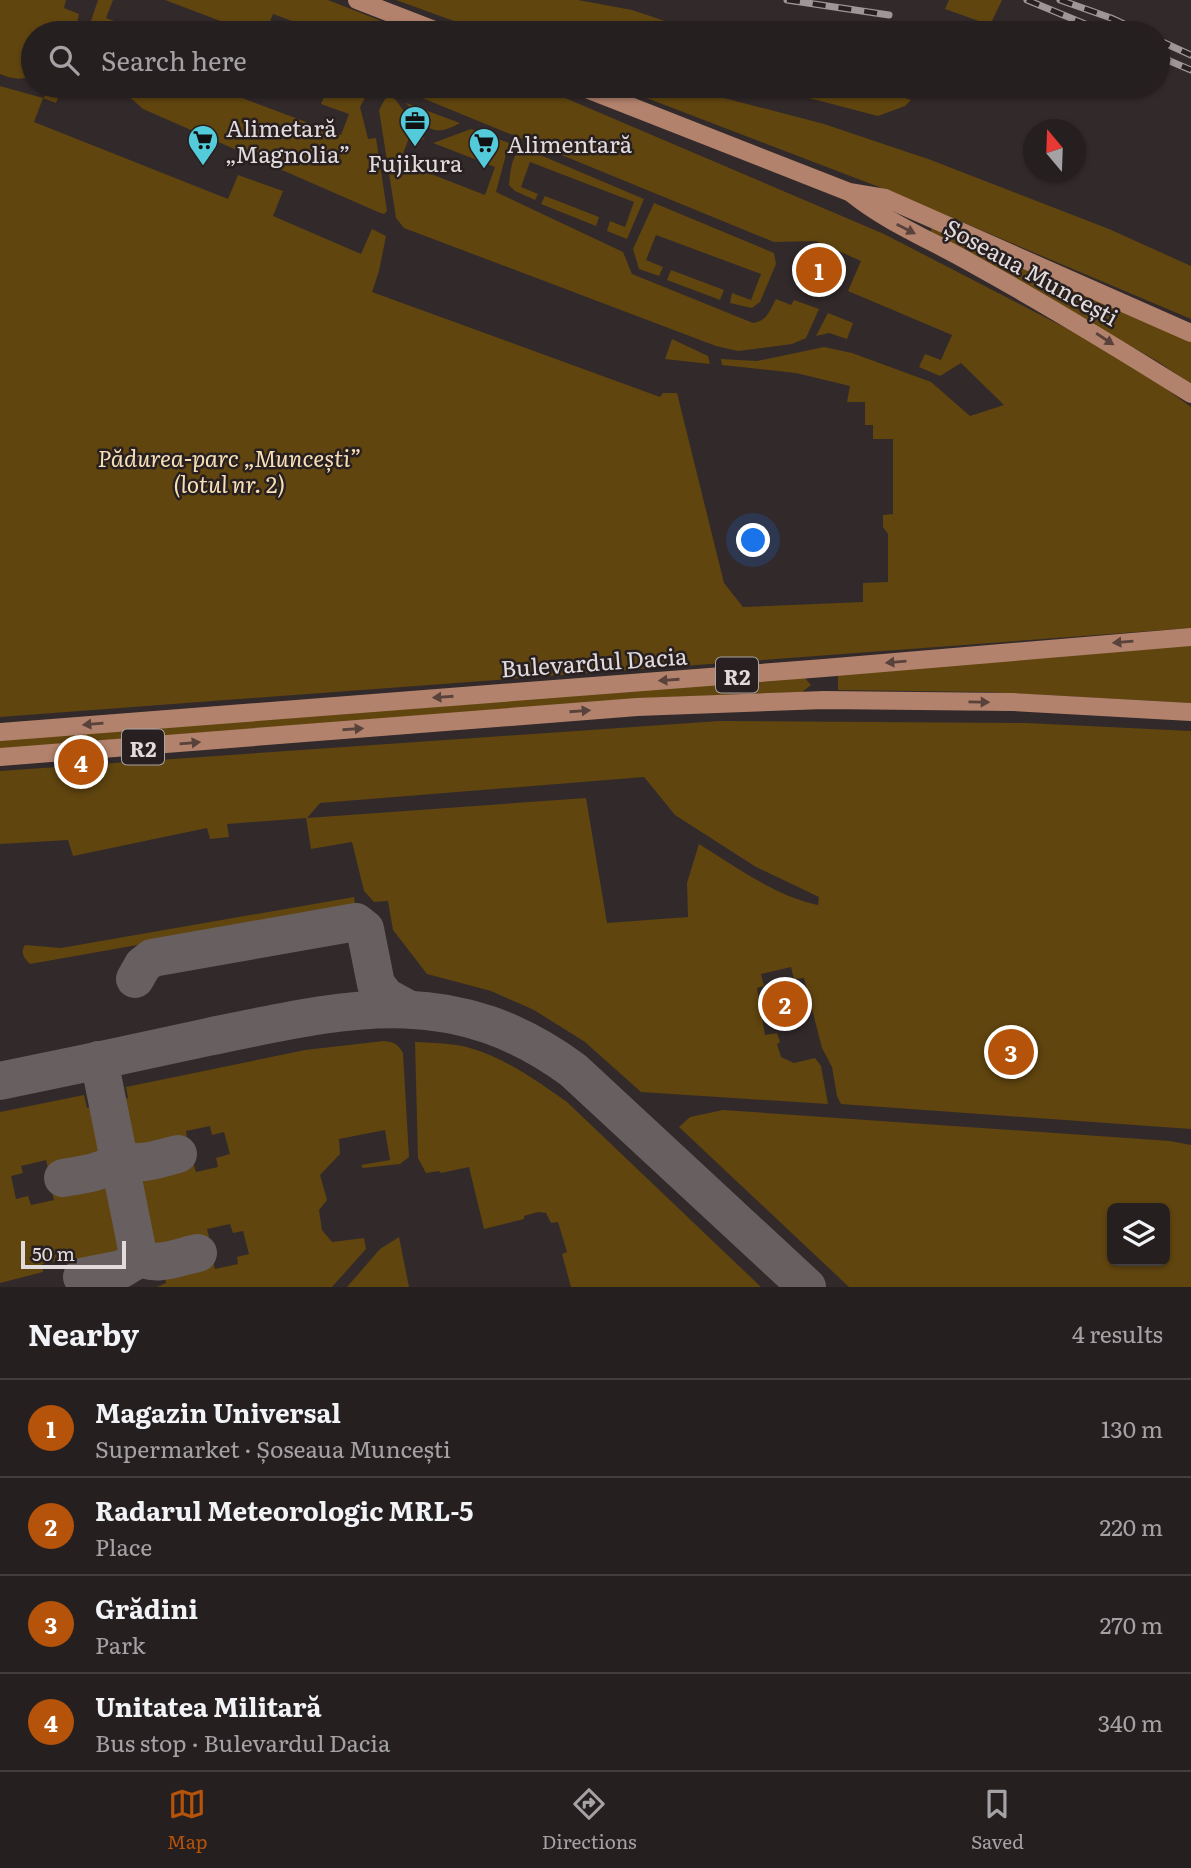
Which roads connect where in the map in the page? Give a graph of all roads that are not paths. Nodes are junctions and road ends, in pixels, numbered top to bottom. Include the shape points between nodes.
1 (357, 0) edge
2 (412, 21) edge
3 (610, 98) edge
4 (849, 192) junction
5 (1191, 333) edge
6 (1191, 394) edge
7 (1191, 637) edge
8 (824, 668) junction
9 (824, 700) junction
10 (1191, 712) edge
11 (0, 732) edge
12 (0, 757) edge

1 - 2 main road
3 - 4 main road, Șoseaua Muncești
4 - 5 main road, Șoseaua Muncești via 885,198
4 -> 6 main road, Șoseaua Muncești via 875,213 1092,331
7 -> 8 main road, Bulevardul Dacia / R2
8 - 9 main road
8 -> 11 main road, Bulevardul Dacia / R2
9 -> 10 main road, R2 via 1013,702
12 -> 9 main road, R2 via 637,707

